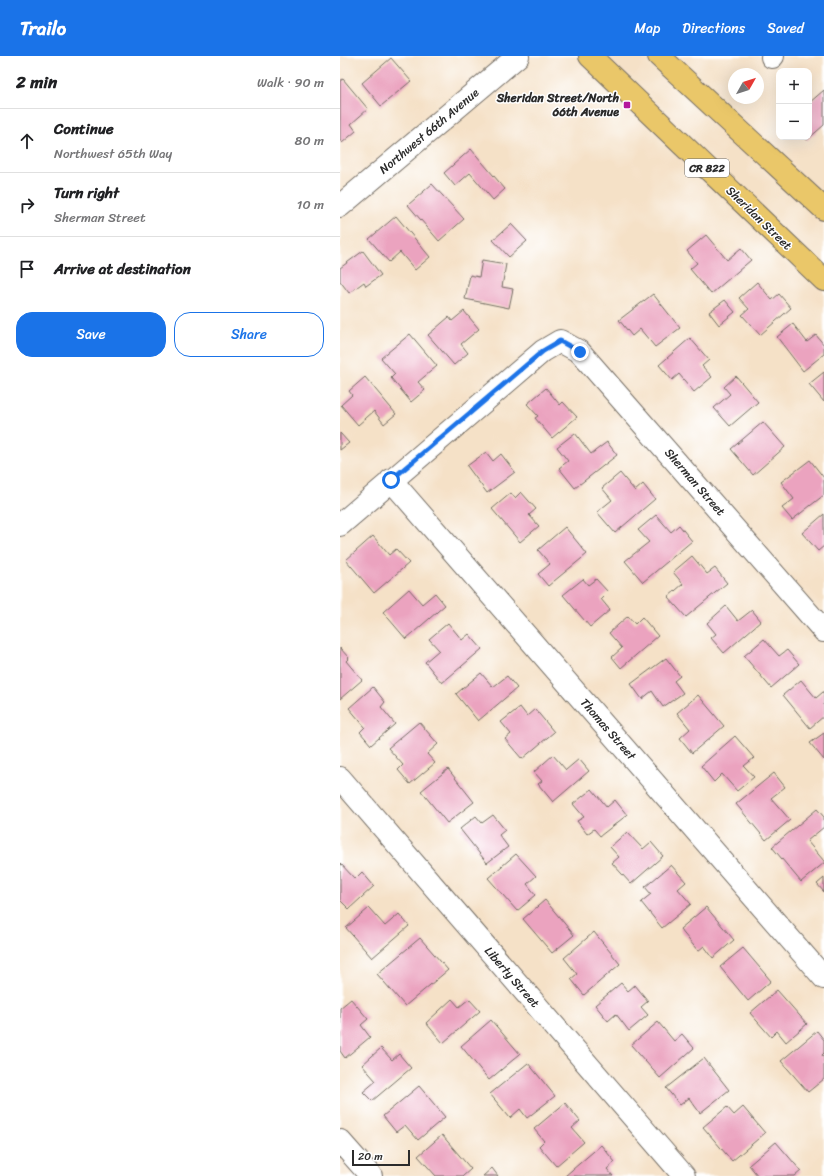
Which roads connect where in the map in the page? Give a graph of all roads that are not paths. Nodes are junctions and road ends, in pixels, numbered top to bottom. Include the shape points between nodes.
1 (518, 56) edge
2 (590, 56) edge
3 (659, 56) edge
4 (340, 206) edge
5 (824, 210) edge
6 (824, 280) edge
7 (391, 480) junction
8 (340, 525) edge
9 (824, 631) edge
10 (340, 778) edge
11 (824, 978) edge
12 (340, 1140) edge
13 (371, 1176) edge
14 (684, 1176) edge

1 - 4 street, Northwest 66th Avenue
2 - 6 main road, Sheridan Street / CR 822
3 - 5 main road
7 - 8 street
7 - 9 street, Sherman Street via 543,351 560,341 580,352
7 - 11 street, Thomas Street
10 - 14 street, Liberty Street
12 - 13 street

